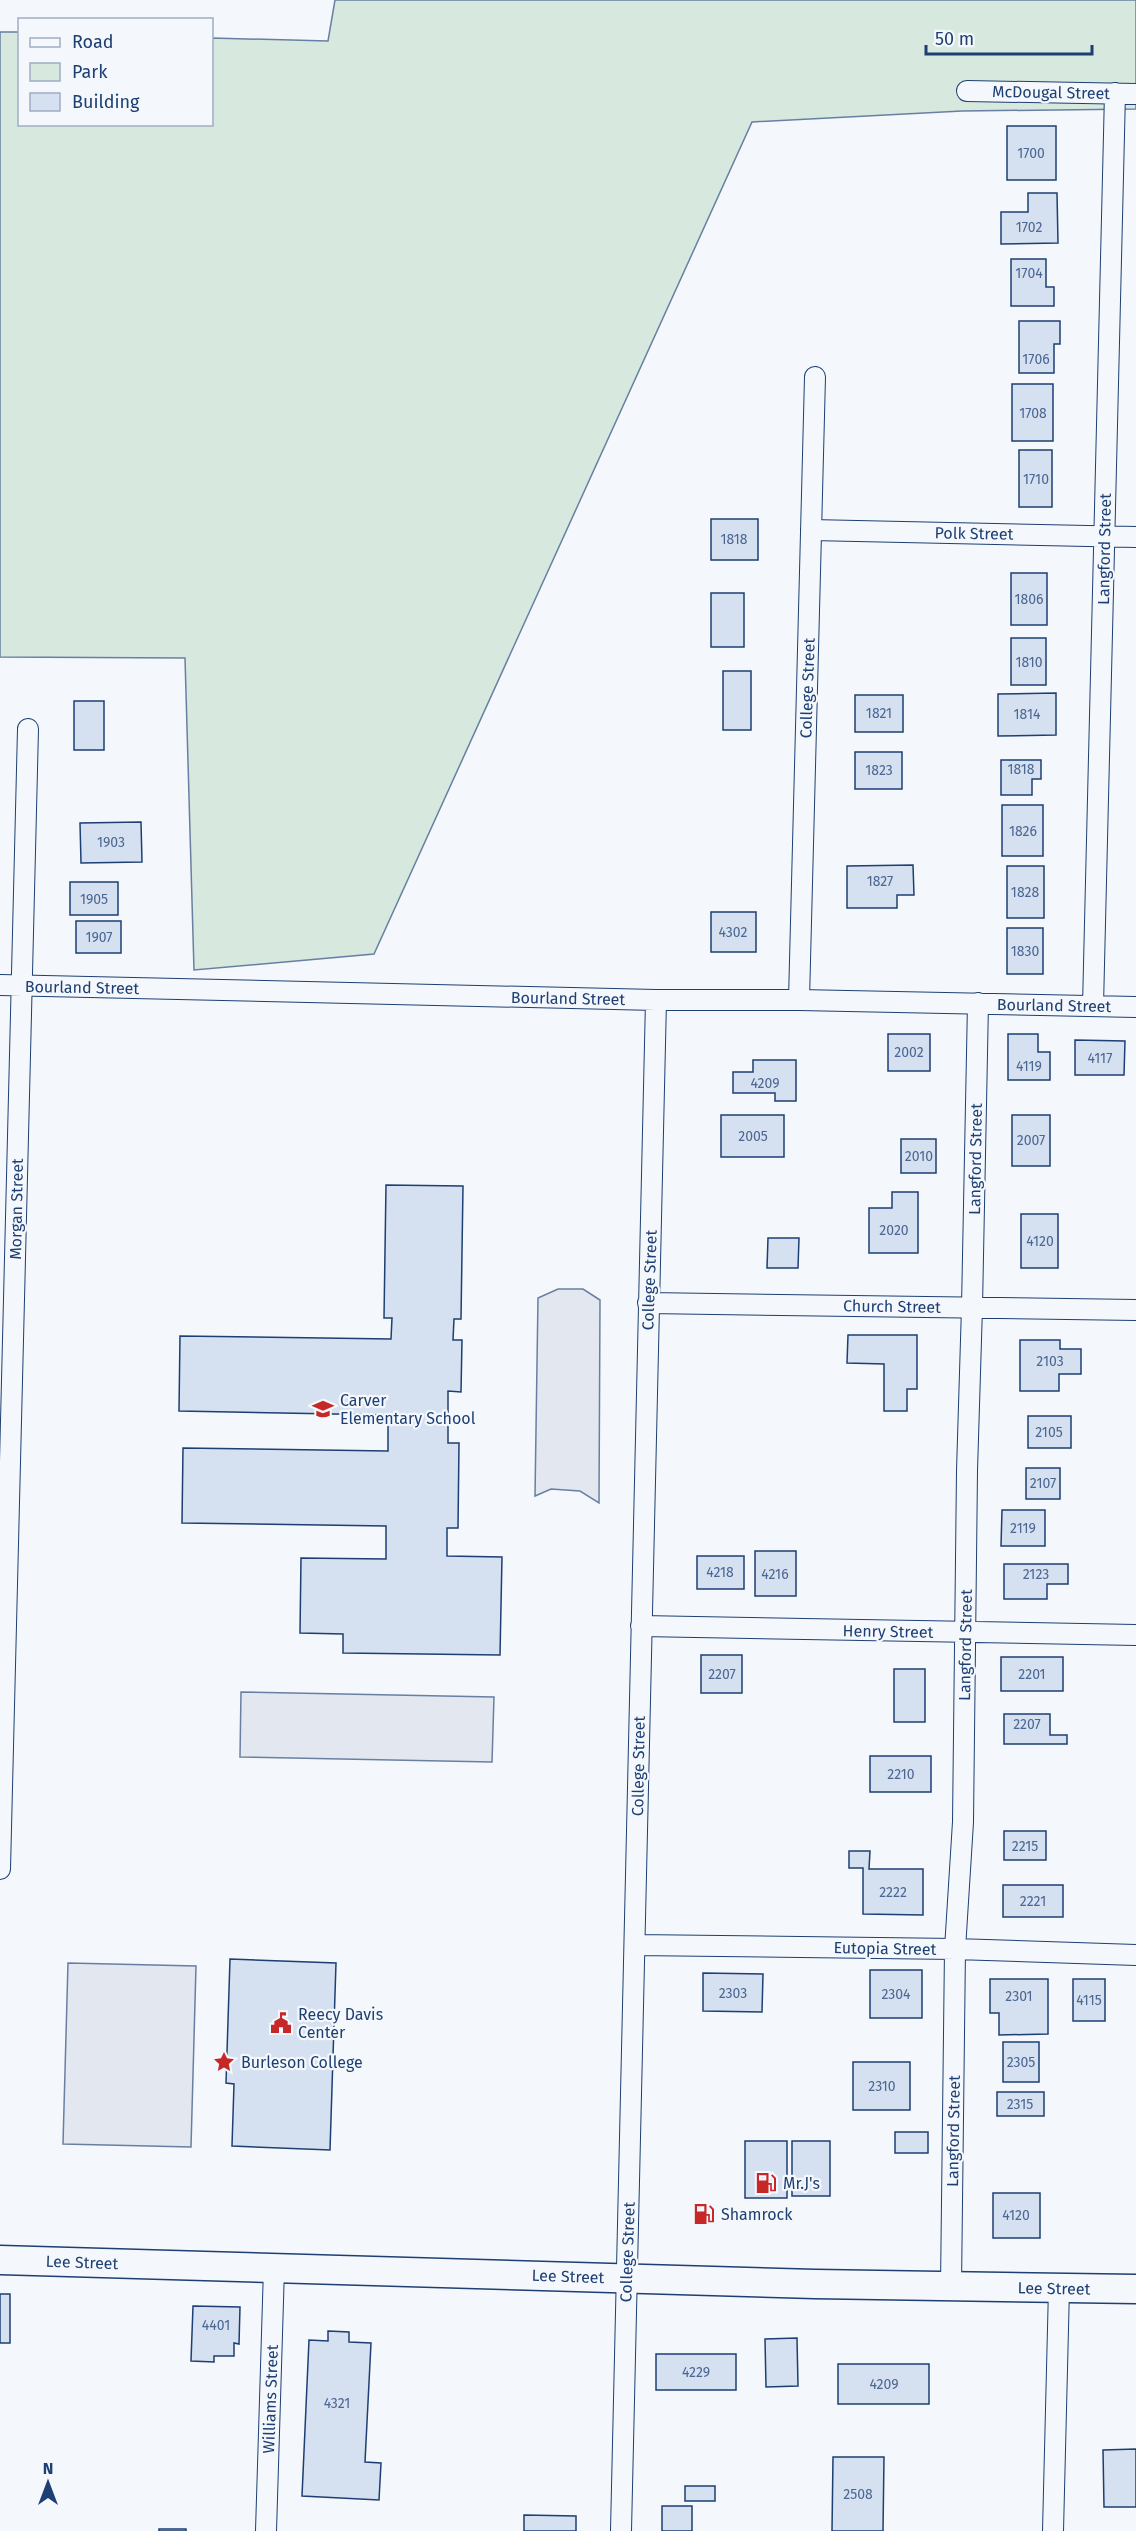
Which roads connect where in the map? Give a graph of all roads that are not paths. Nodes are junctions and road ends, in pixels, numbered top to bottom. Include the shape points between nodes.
1 (967, 91) dead end
2 (1115, 93) junction
3 (1136, 94) edge
4 (815, 377) dead end
5 (811, 530) junction
6 (1105, 536) junction
7 (1136, 537) edge
8 (28, 729) dead end
9 (0, 985) edge
10 (22, 985) junction
11 (656, 1000) junction
12 (799, 1000) junction
13 (978, 1003) junction
14 (1093, 1006) junction
15 (1136, 1007) edge
16 (7, 1287) edge
17 (648, 1303) junction
18 (972, 1307) junction
19 (1136, 1310) edge
20 (3, 1618) edge
21 (640, 1626) junction
22 (965, 1633) junction
23 (1136, 1635) edge
24 (0, 1869) edge
25 (635, 1945) junction
26 (955, 1949) junction
27 (1136, 1955) edge
28 (0, 2260) edge
29 (274, 2268) junction
30 (626, 2278) junction
31 (951, 2286) junction
32 (1059, 2288) junction
33 (1136, 2289) edge
34 (266, 2531) edge
35 (621, 2531) edge
36 (1053, 2531) edge

1 - 2 street, McDougal Street
2 - 3 street, McDougal Street
2 - 6 street, Langford Street
4 - 5 street, College Street
5 - 6 street, Polk Street
5 - 12 street, College Street
6 - 7 street, Polk Street
6 - 14 street, Langford Street
8 - 10 street, Morgan Street
9 - 10 street, Bourland Street
10 - 11 street, Bourland Street
10 - 16 street, Morgan Street
11 - 12 street, Bourland Street
11 - 17 street, College Street
12 - 13 street, Bourland Street
13 - 14 street, Bourland Street
13 - 18 street, Langford Street
14 - 15 street, Bourland Street
16 - 20 street, Morgan Street
17 - 18 street, Church Street
17 - 21 street, College Street
18 - 19 street, Church Street
18 - 22 street, Langford Street
20 - 24 street, Morgan Street
21 - 22 street, Henry Street
21 - 25 street, College Street
22 - 23 street, Henry Street
22 - 26 street, Langford Street via 963,1822
25 - 26 street, Eutopia Street
25 - 30 street, College Street
26 - 27 street, Eutopia Street
26 - 31 street, Langford Street
28 - 29 main road, Lee Street
29 - 30 main road, Lee Street
29 - 34 street, Williams Street
30 - 31 main road, Lee Street
30 - 35 street, College Street
31 - 32 main road, Lee Street
32 - 33 main road, Lee Street
32 - 36 street

